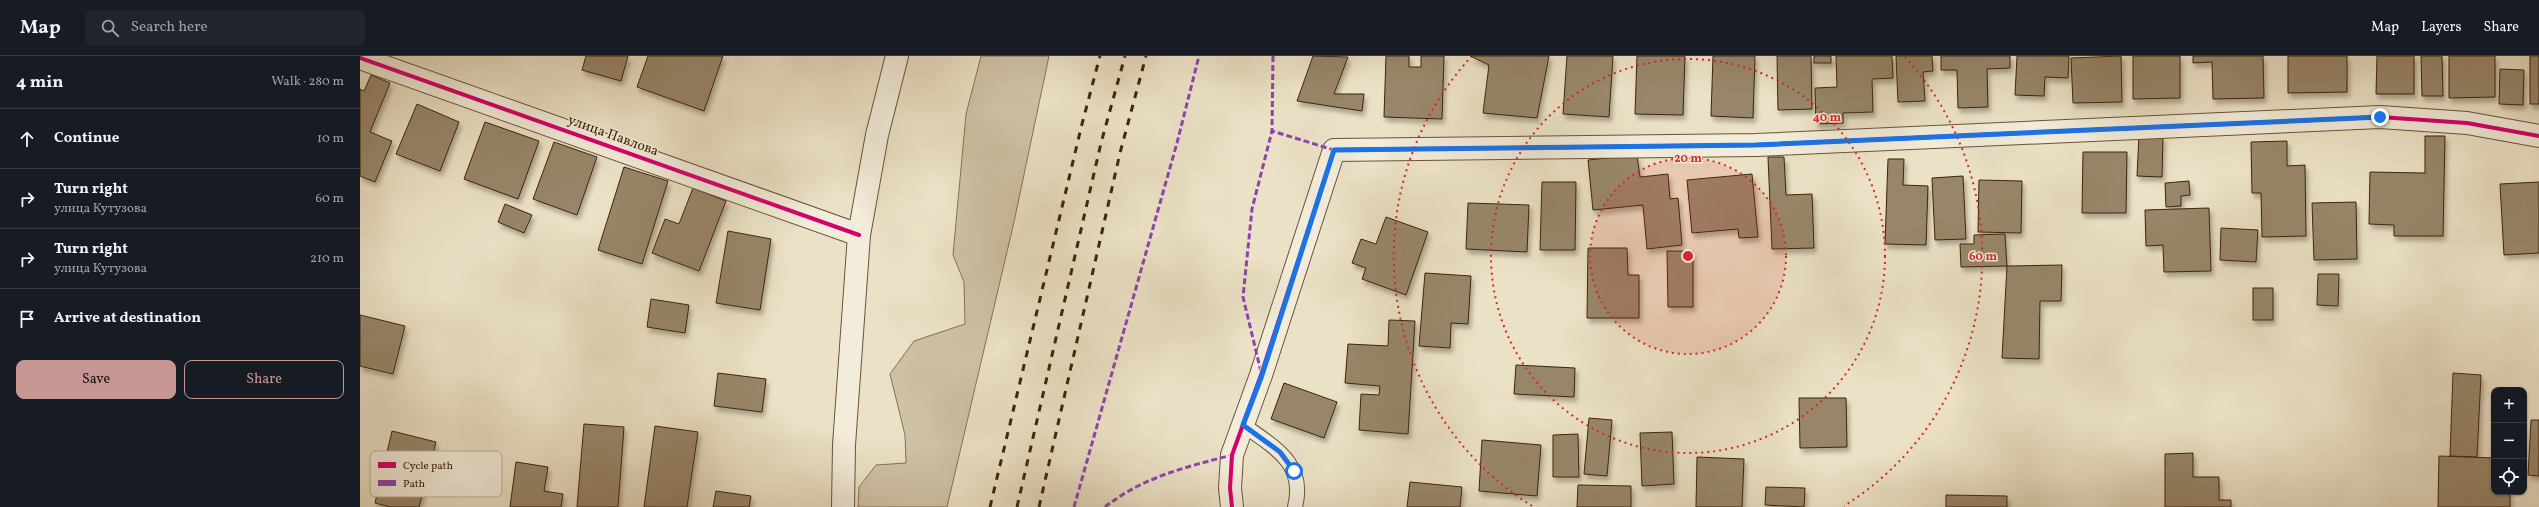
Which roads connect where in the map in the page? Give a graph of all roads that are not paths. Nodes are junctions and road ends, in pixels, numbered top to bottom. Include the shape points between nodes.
1 (897, 56) edge
2 (360, 58) edge
3 (2539, 136) edge
4 (859, 235) junction
5 (1243, 425) junction
6 (843, 507) edge
7 (1232, 507) edge
8 (1295, 507) edge

1 - 4 street via 877,135
2 - 4 street, улица Павлова
3 - 5 street via 2467,123 2380,117 1756,145 1334,150 1262,375
4 - 6 street via 844,445
5 - 7 street via 1232,455
5 - 8 lane via 1280,452 1294,471 1298,493

